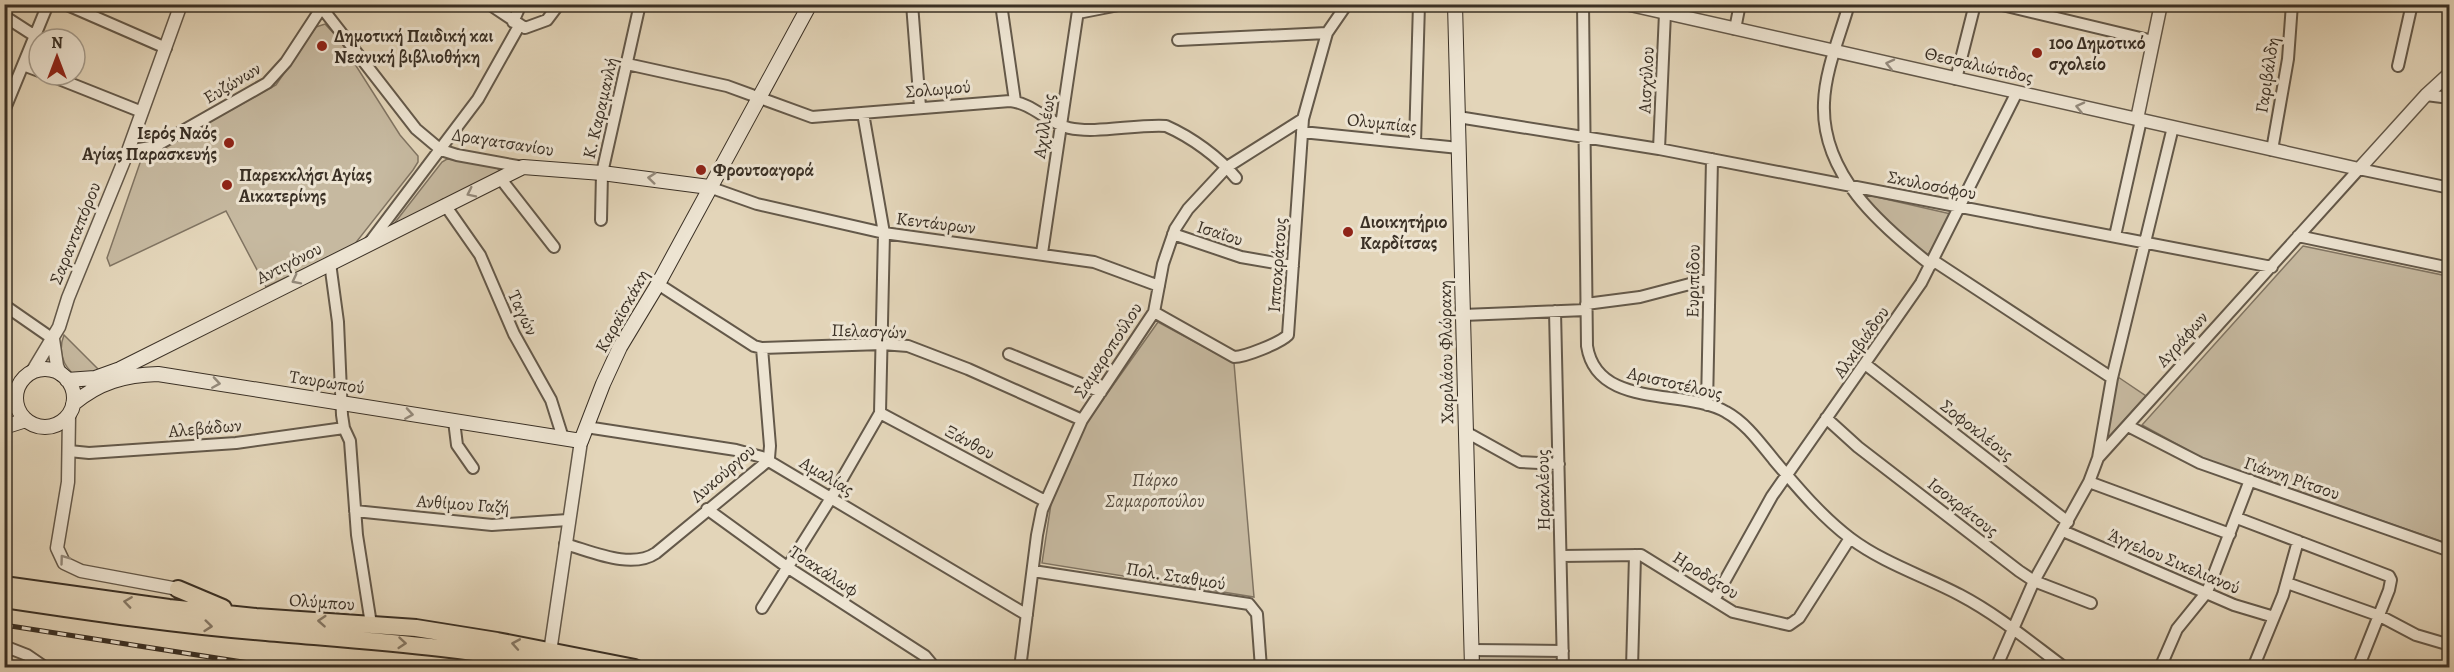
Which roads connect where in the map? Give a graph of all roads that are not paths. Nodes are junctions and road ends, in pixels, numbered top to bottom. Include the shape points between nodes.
1 (48, 4) edge
2 (66, 4) edge
3 (489, 4) edge
4 (521, 4) edge
5 (559, 4) edge
6 (640, 4) edge
7 (810, 4) edge
8 (912, 4) edge
9 (1001, 4) edge
10 (1124, 4) edge
11 (1347, 4) edge
12 (1419, 4) edge
13 (1455, 4) edge
14 (1583, 4) edge
15 (1626, 4) edge
16 (1740, 4) edge
17 (1849, 4) edge
18 (1975, 4) edge
19 (1998, 4) edge
20 (2161, 4) edge
21 (2292, 4) edge
22 (2412, 4) edge
23 (178, 6) edge
24 (323, 6) edge
25 (1079, 9) edge
26 (1665, 13) junction
27 (4, 16) edge
28 (516, 24) junction
29 (39, 27) edge
30 (1735, 29) junction
31 (27, 31) edge
32 (1327, 33) junction
33 (1178, 40) dead end
34 (2154, 41) junction
35 (166, 48) junction
36 (1835, 51) junction
37 (27, 55) edge
38 (627, 64) junction
39 (23, 65) junction
40 (27, 66) edge
41 (2398, 66) dead end
42 (2450, 73) edge
43 (1956, 79) junction
44 (79, 87) edge
45 (2017, 92) junction
46 (7, 95) edge
47 (2426, 95) junction
48 (760, 98) junction
49 (2450, 98) edge
50 (1015, 101) junction
51 (920, 107) junction
52 (4, 111) edge
53 (142, 112) junction
54 (863, 113) junction
55 (1458, 117) junction
56 (1303, 119) junction
57 (2139, 120) junction
58 (1060, 125) junction
59 (2173, 127) junction
60 (1302, 132) junction
61 (1585, 136) junction
62 (1415, 143) junction
63 (1459, 148) junction
64 (1659, 149) junction
65 (441, 150) junction
66 (2272, 150) junction
67 (128, 151) junction
68 (1712, 159) junction
69 (523, 167) junction
70 (1227, 167) junction
71 (2359, 169) junction
72 (602, 173) junction
73 (500, 178) junction
74 (1236, 178) dead end
75 (709, 187) junction
76 (1851, 187) junction
77 (2450, 188) edge
78 (445, 205) junction
79 (1960, 207) junction
80 (601, 220) dead end
81 (884, 233) junction
82 (1173, 234) junction
83 (2115, 236) junction
84 (2298, 237) junction
85 (2144, 242) junction
86 (369, 243) junction
87 (554, 247) dead end
88 (1042, 253) junction
89 (330, 262) junction
90 (1932, 263) junction
91 (1293, 266) junction
92 (2272, 267) junction
93 (2450, 268) edge
94 (1709, 279) junction
95 (658, 284) junction
96 (1159, 286) junction
97 (4, 306) edge
98 (1586, 307) junction
99 (1556, 311) junction
100 (1154, 312) junction
101 (1463, 315) junction
102 (56, 333) junction
103 (882, 344) junction
104 (762, 348) junction
105 (1009, 354) dead end
106 (1865, 364) junction
107 (32, 372) junction
108 (64, 377) junction
109 (2112, 378) junction
110 (18, 389) junction
111 (1101, 392) junction
112 (4, 400) edge
113 (340, 403) junction
114 (1707, 405) junction
115 (71, 410) junction
116 (880, 413) junction
117 (1826, 418) junction
118 (26, 420) junction
119 (1082, 420) junction
120 (454, 421) junction
121 (2128, 426) junction
122 (4, 427) edge
123 (586, 427) junction
124 (344, 428) junction
125 (1466, 432) junction
126 (563, 438) junction
127 (581, 441) junction
128 (69, 451) junction
129 (2098, 458) junction
130 (768, 460) junction
131 (1559, 464) junction
132 (473, 468) dead end
133 (1786, 474) junction
134 (2250, 480) junction
135 (2089, 482) junction
136 (831, 498) junction
137 (1046, 501) junction
138 (707, 509) junction
139 (355, 511) junction
140 (2236, 519) junction
141 (568, 520) junction
142 (2065, 527) junction
143 (2230, 534) junction
144 (1850, 538) junction
145 (2298, 542) junction
146 (565, 543) junction
147 (2450, 551) edge
148 (1635, 555) junction
149 (1561, 556) junction
150 (786, 567) junction
151 (1033, 571) junction
152 (2034, 580) junction
153 (2287, 583) junction
154 (4, 585) edge
155 (178, 590) joint
156 (2206, 592) junction
157 (4, 599) edge
158 (1714, 600) junction
159 (2091, 603) dead end
160 (762, 608) dead end
161 (1027, 615) junction
162 (2274, 616) junction
163 (2380, 616) junction
164 (256, 617) junction
165 (371, 624) junction
166 (2013, 628) junction
167 (2450, 645) edge
168 (4, 646) edge
169 (1563, 651) junction
170 (549, 657) junction
171 (1471, 662) edge
172 (46, 668) edge
173 (568, 668) edge
174 (635, 668) edge
175 (935, 668) edge
176 (1020, 668) edge
177 (1261, 668) edge
178 (1563, 668) edge
179 (1632, 668) edge
180 (1995, 668) edge
181 (2065, 668) edge
182 (2160, 668) edge
183 (2253, 668) edge
184 (2358, 668) edge

1 - 29 street
2 - 35 street
3 - 28 street
4 - 28 street
5 - 28 street via 545,22 530,27
6 - 38 street, Κ. Καραμανλή
7 - 48 main road, Καραϊσκάκη
8 - 51 street
9 - 50 street
10 - 25 street
11 - 32 street
12 - 62 street
13 - 55 main road, Χαριλάου Φλώρακη
14 - 61 street, Αριστοτέλους
15 - 26 street, Θεσσαλιώτιδος
16 - 30 street
17 - 36 street
18 - 43 street
19 - 34 street
20 - 34 street
21 - 66 street, Γαριβάλδη via 2288,59
22 - 41 street
23 - 35 street, Σαρανταπόρου
24 - 65 street, Δραγατσανίου via 416,129
24 - 67 street, Ευζώνων via 286,62 267,83 156,146
25 - 58 street, Αχιλλέως
26 - 30 street, Θεσσαλιώτιδος
26 - 64 street, Αισχύλου
27 - 31 street
28 - 65 street via 492,77
30 - 36 street, Θεσσαλιώτιδος
32 - 33 street
32 - 56 street
34 - 57 street
35 - 53 street, Σαρανταπόρου
43 -> 36 street, Θεσσαλιώτιδος
36 - 76 street via 1824,101 1825,130 1833,156
37 - 39 street
38 - 48 street, Σολωμού via 727,86
38 - 72 street, Κ. Καραμανλή
39 - 40 street
39 - 46 street
42 - 47 street, Αγράφων
43 - 45 street, Θεσσαλιώτιδος
44 - 53 street
57 -> 45 street, Θεσσαλιώτιδος
45 - 79 street, Αλκιβιάδου
46 - 52 street
47 - 49 street
47 - 71 street, Αγράφων
48 - 54 street, Σολωμού via 812,117
48 - 75 main road, Καραϊσκάκη
50 - 51 street, Σολωμού
50 - 58 street
51 - 54 street, Σολωμού
53 - 67 street, Σαρανταπόρου
54 - 81 street
55 - 61 street, Σκυλοσόφου
55 - 63 main road, Χαριλάου Φλώρακη
56 - 60 street, Ιπποκράτους
56 - 70 street, Σαμαροπούλου
57 - 59 street, Θεσσαλιώτιδος
57 - 83 street
58 - 70 street via 1075,129 1166,126
58 - 88 street, Αχιλλέως
59 - 66 street, Θεσσαλιώτιδος
59 - 85 street
60 - 62 street, Ολυμπίας
60 - 91 street, Ιπποκράτους
61 - 64 street, Σκυλοσόφου
61 - 98 street, Αριστοτέλους
62 - 63 street, Ολυμπίας
63 - 101 main road, Χαριλάου Φλώρακη
64 - 68 street, Σκυλοσόφου
65 - 69 street, Δραγατσανίου
65 - 86 street
66 - 71 street, Θεσσαλιώτιδος
67 - 102 street, Σαρανταπόρου
68 - 76 street, Σκυλοσόφου
68 - 94 street, Ευριπίδου
69 - 72 main road, Δραγατσανίου
69 - 73 main road, Αντιγόνου
70 - 74 street
70 - 82 street, Σαμαροπούλου via 1188,209
71 - 77 street
71 - 84 street, Αγράφων
75 -> 72 main road, Δραγατσανίου
72 - 80 street, Κ. Καραμανλή
73 -> 78 main road, Αντιγόνου
73 - 87 street
75 - 81 street, Κεντάυρων via 749,202
75 - 95 main road, Καραϊσκάκη
76 - 79 street, Σκυλοσόφου
76 - 90 street via 1884,227
78 - 86 main road, Αντιγόνου
78 - 126 street, Ταγών via 480,255 514,334 551,400
79 - 83 street, Σκυλοσόφου
79 - 90 street, Αλκιβιάδου
81 - 88 street, Κεντάυρων
81 - 103 street
82 - 91 street, Ισαΐου via 1241,257
82 - 96 street, Σαμαροπούλου
83 - 85 street, Σκυλοσόφου
84 - 92 street, Αγράφων
84 - 93 street
85 - 92 street, Σκυλοσόφου
85 - 109 street
86 - 89 main road, Αντιγόνου
88 - 96 street, Κεντάυρων via 1094,262
89 -> 108 main road, Αντιγόνου via 113,372 95,378
89 - 113 street via 338,322
90 - 106 street, Αλκιβιάδου
90 - 109 street
91 - 100 street, Ιπποκράτους via 1288,335 1240,357
92 - 121 street, Αγράφων
94 - 98 street via 1648,296
94 - 114 street, Ευριπίδου
95 - 104 street, Πελασγών via 743,340
95 - 123 main road, Καραϊσκάκη via 620,347
96 - 100 street, Σαμαροπούλου
97 - 102 street
98 - 99 street
98 - 114 street, Αριστοτέλους via 1588,354 1603,378 1625,389
99 - 101 street
99 - 131 street, Ηρακλέους
100 - 111 street, Σαμαροπούλου
101 - 125 main road, Χαριλάου Φλώρακη
102 - 107 street, Σαρανταπόρου
102 - 108 street, Σαρανταπόρου via 57,366
103 - 104 street, Πελασγών
103 - 116 street
103 - 119 street, Πελασγών via 908,346 932,355
104 - 130 street, Λυκούργου via 770,439
105 - 111 street
106 - 117 street, Αλκιβιάδου
106 - 142 street, Σοφοκλέους
107 - 108 main road via 47,370
107 - 110 main road
108 - 115 main road via 73,391
109 - 129 street
110 - 112 main road
110 - 118 main road via 17,406
111 - 119 street, Σαμαροπούλου
115 -> 113 main road, Ταυρωπού via 90,391 109,382 158,374
113 -> 120 main road, Ταυρωπού
113 - 124 street
114 - 133 street, Αριστοτέλους via 1737,420
115 - 118 main road via 58,424 45,427
115 - 128 street
116 - 136 street
116 - 137 street, Ξάνθου
117 - 133 street, Αλκιβιάδου
117 - 152 street, Ισοκράτους via 1858,447
118 - 122 main road
119 - 137 street, Σαμαροπούλου
120 - 126 main road, Ταυρωπού
120 - 132 street via 457,445
121 - 129 street, Αγράφων
121 - 134 street, Γιάννη Ρίτσου via 2192,459
123 - 127 main road, Καραϊσκάκη
123 - 130 street, Αμαλίας via 736,450
124 - 128 street, Αλεβάδων via 236,443
124 - 139 street via 350,441
125 - 131 street via 1520,462
125 - 171 main road, Χαριλάου Φλώρακη
126 - 127 main road, Ταυρωπού
127 - 141 street, Καραϊσκάκη
155 -> 128 street via 81,571 64,563 57,538 68,483
129 - 135 street, Αγράφων
130 - 136 street, Αμαλίας
130 - 138 street, Λυκούργου
131 - 149 street, Ηρακλέους
133 - 144 street, Αριστοτέλους
133 - 158 street, Αλκιβιάδου
134 - 140 street
134 - 147 street, Γιάννη Ρίτσου
135 - 142 street, Αγράφων
135 - 143 street
136 - 150 street
136 - 161 street, Αμαλίας
137 - 151 street, Σαμαροπούλου
138 - 146 street, Λυκούργου via 656,553 642,559
138 - 150 street, Τσακάλωφ
139 - 141 street, Ανθίμου Γαζή via 492,525
139 - 165 street
140 - 143 street
140 - 145 street
141 - 146 street, Καραϊσκάκη
142 - 152 street, Αγράφων
142 - 156 street, Άγγελου Σικελιανού
143 - 156 street
144 - 158 street, Ηροδότου via 1796,622 1786,624 1740,614
144 - 166 street, Αριστοτέλους via 1960,595
145 - 153 street
145 - 163 street via 2389,576
146 - 170 street, Καραϊσκάκη
148 - 149 street, Ηροδότου
148 - 158 street, Ηροδότου via 1644,556
148 - 179 street
149 - 169 street, Ηρακλέους
150 - 160 street
150 - 175 street, Τσακάλωφ via 925,656
151 - 161 street, Σαμαροπούλου
151 - 177 street, Πολ. Σταθμού via 1249,604 1257,614
152 - 159 street, Ισοκράτους
152 - 166 street, Αγράφων
153 - 162 street
153 - 163 street
164 -> 154 main road, Ολύμπου
155 - 164 main road
156 - 162 street, Άγγελου Σικελιανού
156 - 182 street via 2177,628
157 -> 170 main road, Ολύμπου via 220,627
161 - 176 street, Σαμαροπούλου
162 - 183 street
163 - 167 street via 2416,635
163 - 184 street
165 -> 164 main road, Ολύμπου
170 -> 165 main road, Ολύμπου via 450,633
166 - 180 street, Αγράφων
166 - 181 street, Αριστοτέλους
168 - 172 street
169 - 171 street
169 - 178 street, Ηρακλέους
170 - 173 main road, Ολύμπου
170 - 174 main road, Ολύμπου

